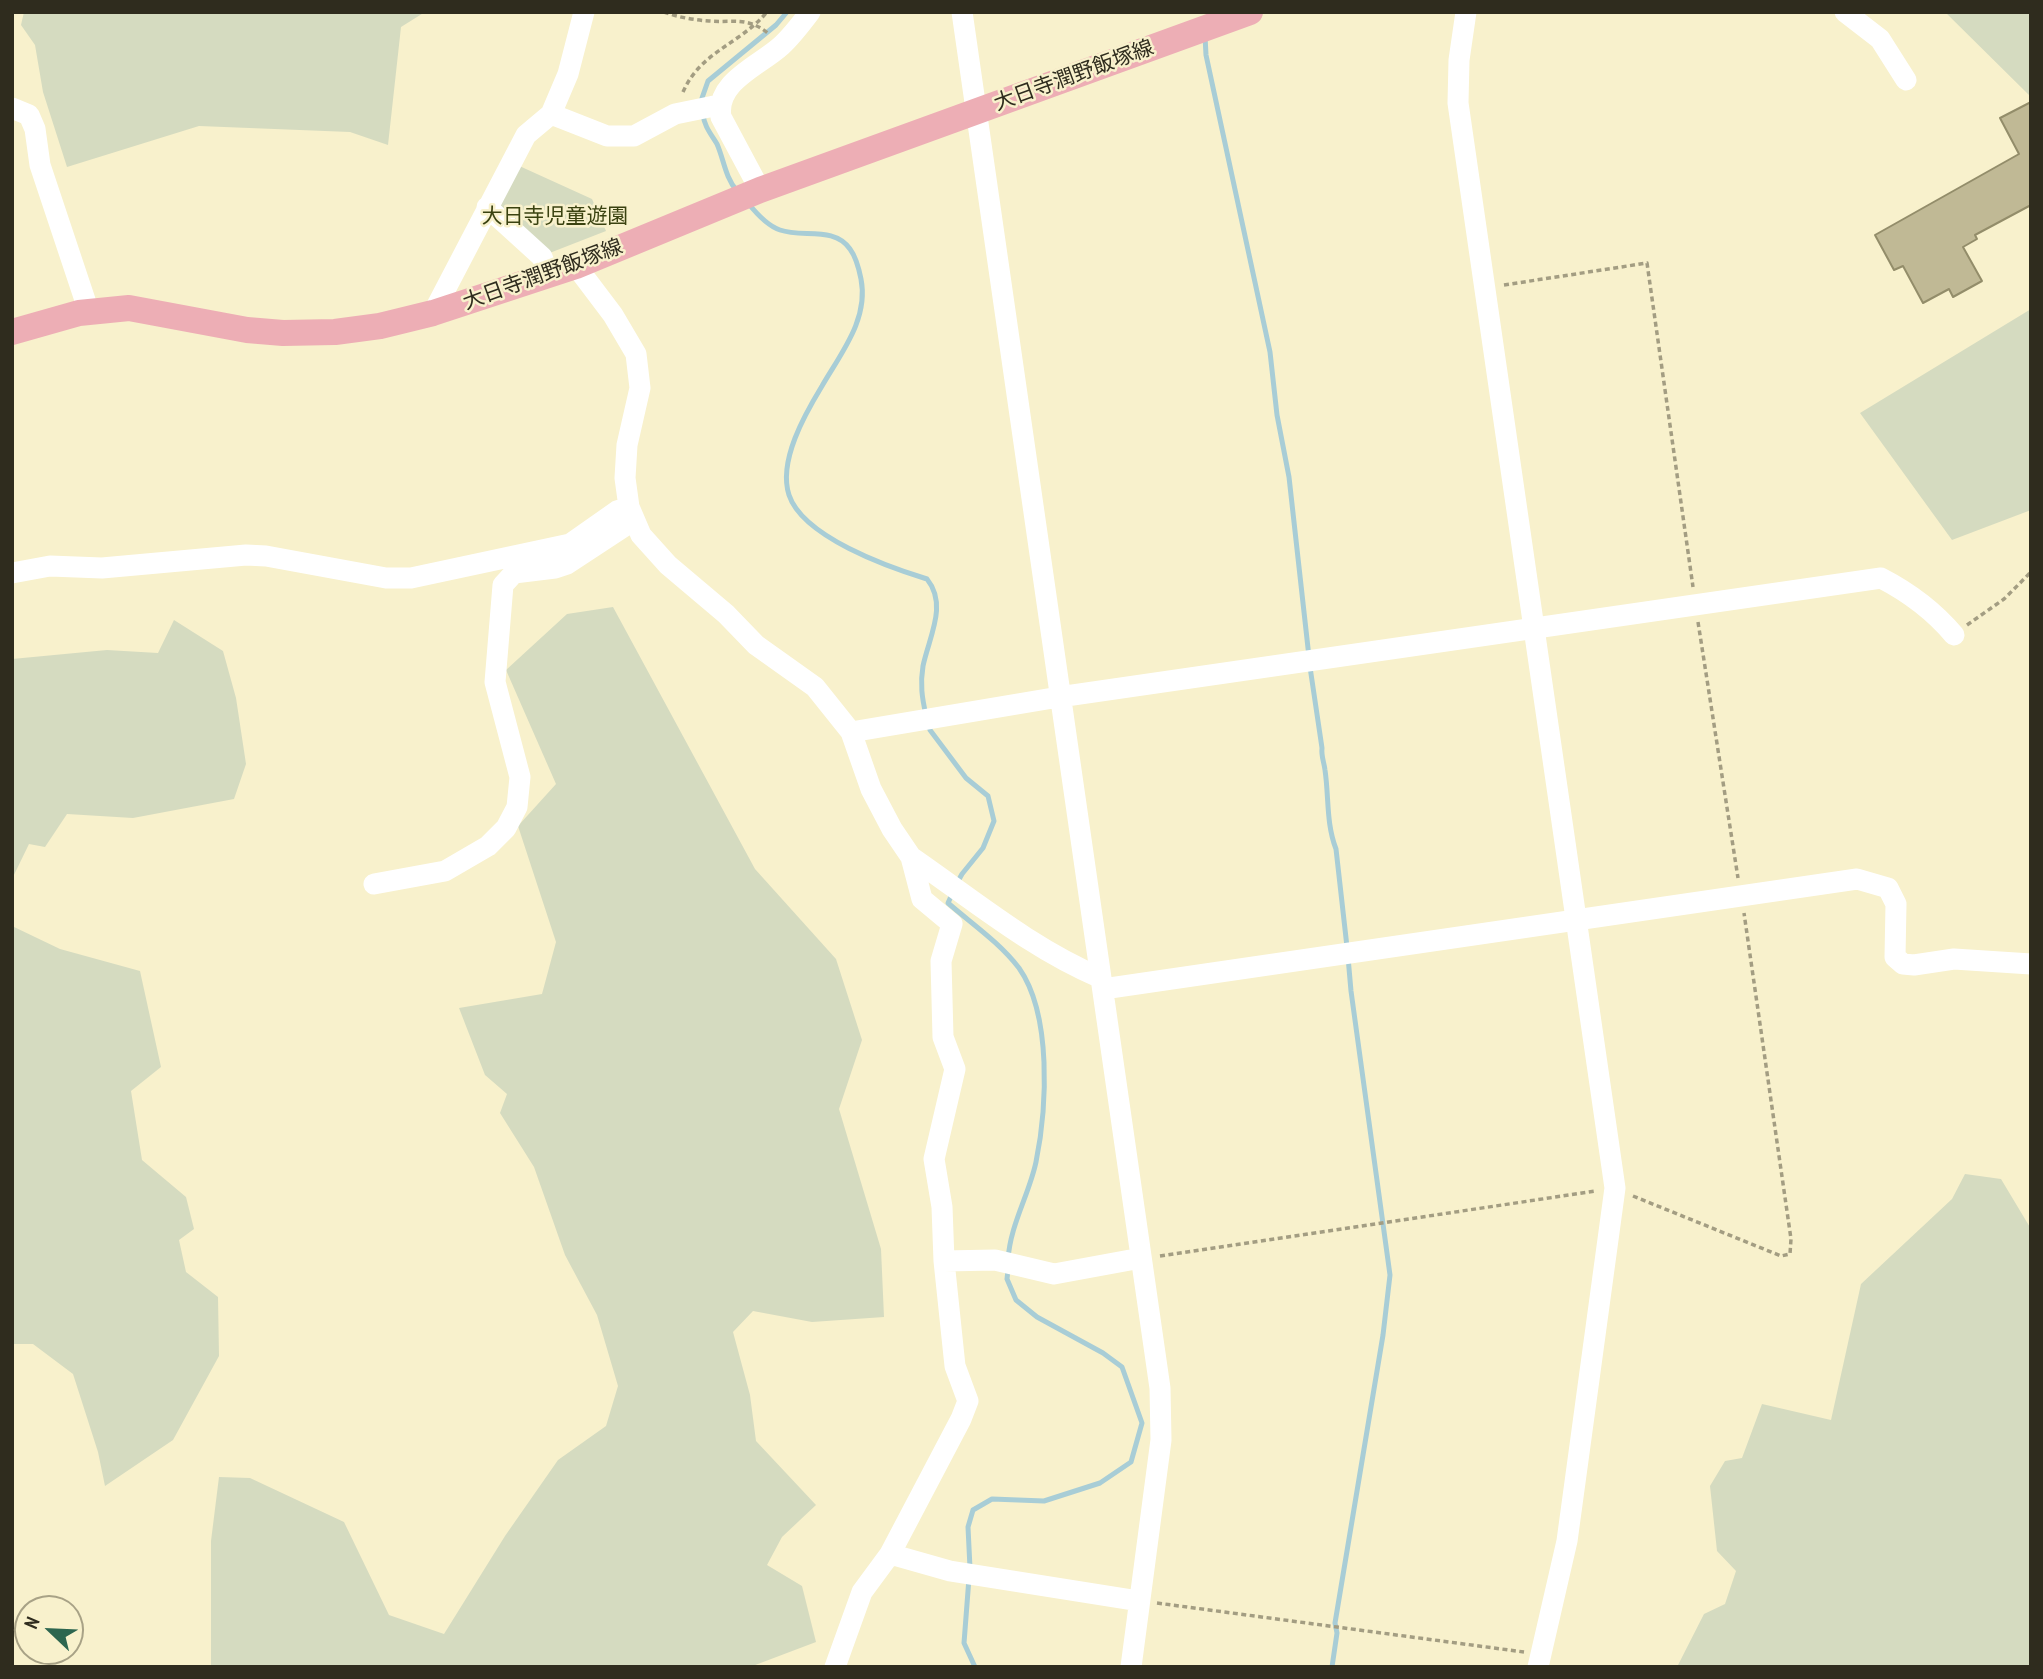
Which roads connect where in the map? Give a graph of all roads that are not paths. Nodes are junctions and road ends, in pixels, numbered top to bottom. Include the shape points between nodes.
1 (584, 12) edge
2 (810, 12) edge
3 (962, 12) edge
4 (1250, 12) edge
5 (1466, 12) edge
6 (1844, 12) edge
7 (1906, 80) dead end
8 (719, 105) junction
9 (12, 108) edge
10 (978, 111) junction
11 (551, 114) junction
12 (760, 190) junction
13 (487, 207) junction
14 (576, 266) junction
15 (549, 275) junction
16 (89, 312) junction
17 (433, 313) junction
18 (12, 332) edge
19 (632, 513) junction
20 (12, 573) edge
21 (1533, 629) junction
22 (1954, 635) road end
23 (1059, 697) junction
24 (851, 732) junction
25 (911, 857) junction
26 (374, 884) dead end
27 (1576, 922) junction
28 (2031, 964) edge
29 (1102, 983) junction
30 (1141, 1258) junction
31 (944, 1261) junction
32 (890, 1555) junction
33 (1139, 1601) junction
34 (1539, 1660) edge
35 (835, 1667) edge
36 (1131, 1667) edge

1 - 11 street via 568,74
2 - 8 street via 782,45 726,90
3 - 10 street
4 - 10 main road, 大日寺潤野飯塚線
5 - 21 street via 1458,103
6 - 7 street via 1880,39
8 - 11 street via 675,114 634,136 607,136
8 - 12 street
9 - 16 street via 29,115 35,129 40,165
10 - 12 main road, 大日寺潤野飯塚線
10 - 23 street
11 - 13 street via 526,135
12 - 14 main road, 大日寺潤野飯塚線
13 - 15 street via 542,257
13 - 17 street
14 - 15 main road, 大日寺潤野飯塚線
14 - 19 street via 636,354 640,388 625,478
15 - 17 main road, 大日寺潤野飯塚線
16 - 17 main road, 大日寺潤野飯塚線 via 128,308 283,333 380,326
16 - 18 main road, 大日寺潤野飯塚線
19 - 20 street via 617,511 570,544 411,578 246,555 102,568 50,566
19 - 24 street via 641,535 668,565 756,645 815,687
19 - 26 street via 567,564 514,573 503,585 495,682 520,777 517,807 506,828 488,846 444,871
21 - 22 street via 1881,578 1939,616
21 - 23 street
21 - 27 street
23 - 24 street
23 - 29 street
24 - 25 street via 871,789
25 - 29 street
25 - 31 street via 922,900 952,924 941,974 943,1038 955,1069 934,1158
27 - 28 street via 1857,879 1888,888 1896,904 1895,957 1903,964 1954,959
27 - 29 street
27 - 34 street via 1615,1188 1567,1541
29 - 30 street
30 - 31 street via 1054,1274 995,1260
30 - 33 street via 1160,1388 1161,1440
31 - 32 street via 955,1366 968,1401
32 - 33 street via 950,1571
32 - 35 street via 862,1592
33 - 36 street

